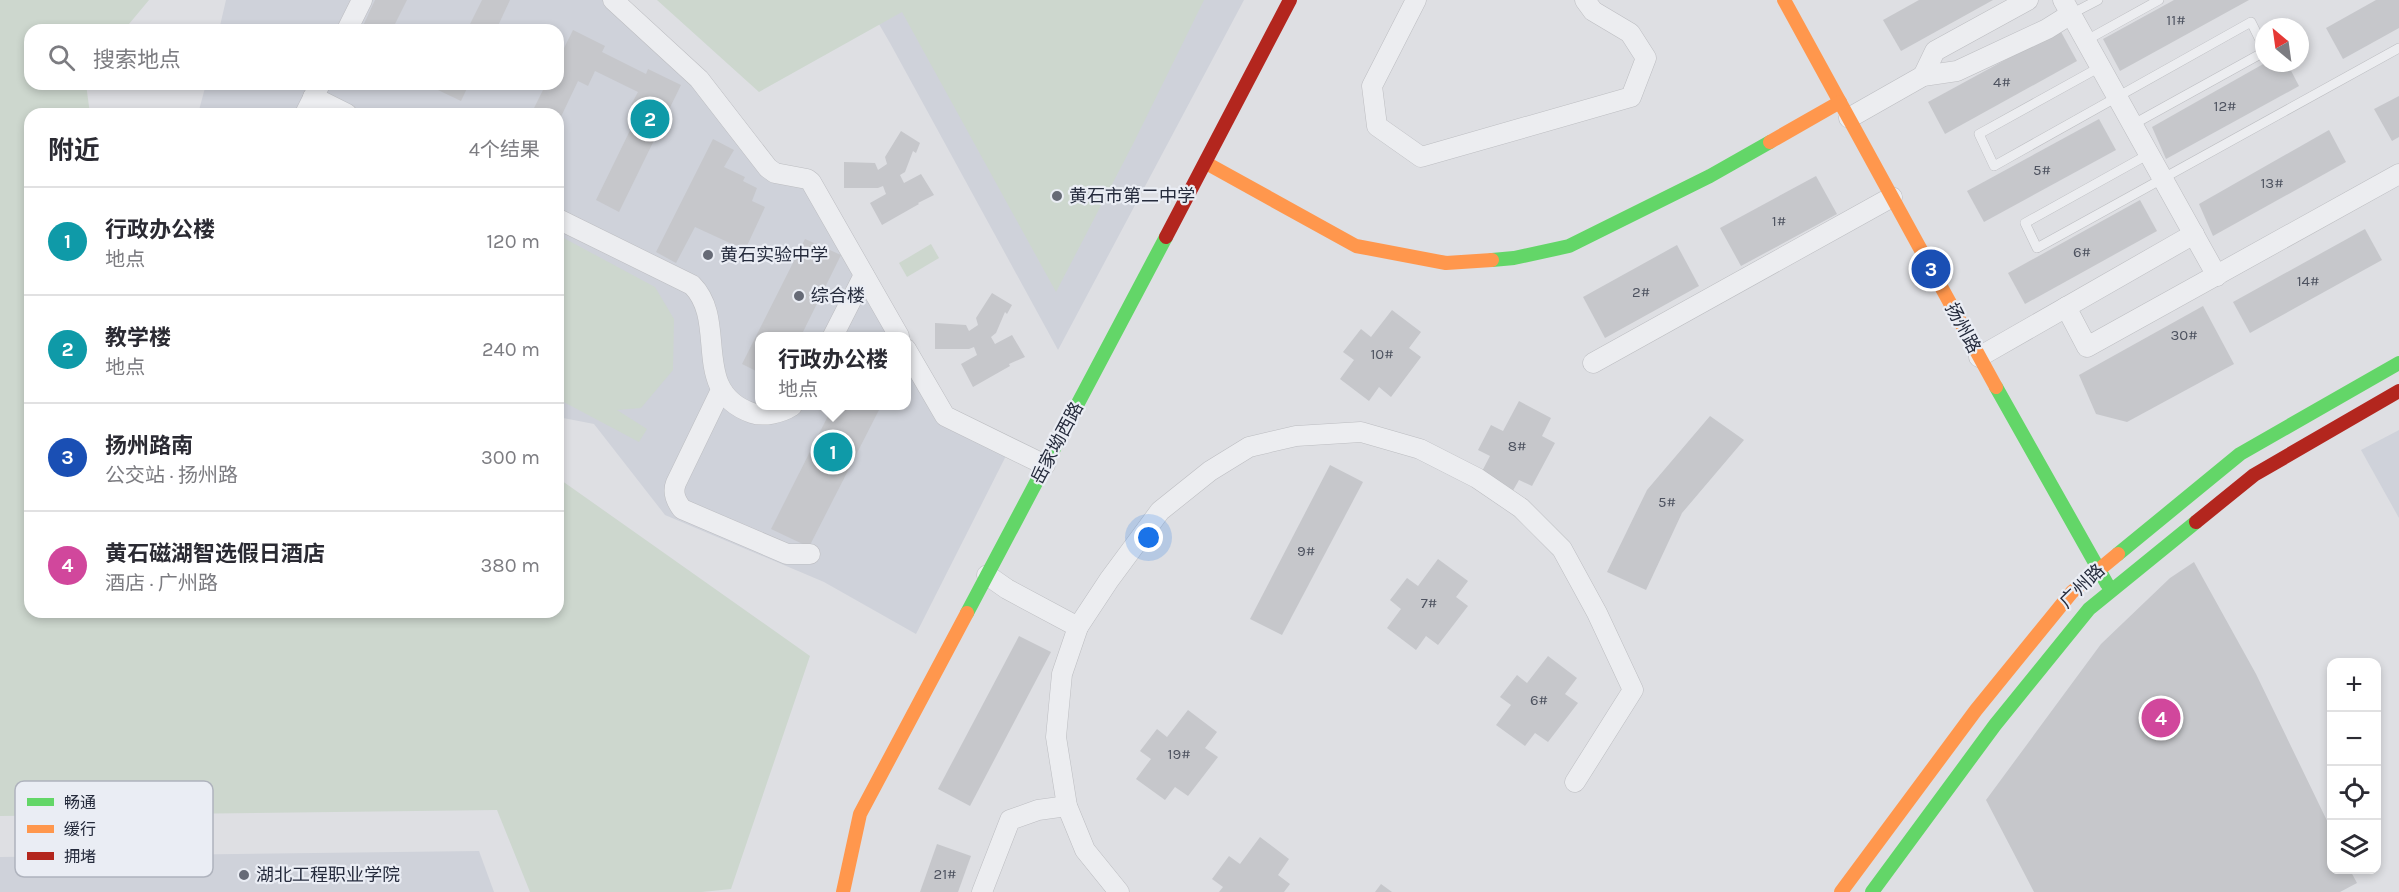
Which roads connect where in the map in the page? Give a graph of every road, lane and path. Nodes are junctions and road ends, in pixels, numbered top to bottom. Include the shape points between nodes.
1 (362, 0) edge
2 (613, 0) edge
3 (1290, 0) edge
4 (1416, 0) edge
5 (1585, 0) edge
6 (1784, 0) edge
7 (2028, 0) edge
8 (2098, 0) edge
9 (2159, 0) edge
10 (2067, 7) edge
11 (350, 24) edge
12 (2255, 31) edge
13 (2085, 41) junction
14 (2399, 48) edge
15 (2255, 55) edge
16 (2100, 67) junction
17 (1923, 76) junction
18 (2116, 96) junction
19 (312, 98) edge
20 (334, 108) edge
21 (1844, 110) junction
22 (2132, 125) junction
23 (2148, 153) junction
24 (1206, 163) junction
25 (2399, 174) edge
26 (2162, 178) junction
27 (1892, 197) junction
28 (564, 222) edge
29 (2194, 234) junction
30 (864, 275) junction
31 (2217, 276) junction
32 (2066, 307) junction
33 (835, 332) edge
34 (897, 332) edge
35 (1979, 357) junction
36 (911, 358) edge
37 (1593, 363) dead end
38 (2399, 363) edge
39 (721, 390) junction
40 (2399, 391) edge
41 (781, 410) edge
42 (1045, 465) junction
43 (810, 554) dead end
44 (2098, 569) junction
45 (987, 575) junction
46 (2111, 591) junction
47 (1078, 627) junction
48 (1575, 782) dead end
49 (1067, 806) junction
50 (843, 892) edge
51 (982, 892) edge
52 (1119, 892) edge
53 (1841, 892) edge
54 (1872, 892) edge

1 - 11 street
2 - 30 street via 699,79 768,168 811,182
3 - 24 main road, 岳家坳西路
4 - 5 street via 1372,86 1377,126 1421,157 1631,97 1646,58 1630,33 1593,11
6 - 21 main road, 扬州路
7 - 17 street via 1935,51
8 - 10 lane
9 - 13 lane
10 - 13 street
10 - 17 street via 2047,29 1957,71
12 - 18 lane via 2251,22
13 - 16 street
14 - 26 lane
15 - 22 lane
16 - 18 street
16 - 18 lane via 1979,134 1994,166
17 - 21 street
18 - 22 street
19 - 20 street
21 - 24 main road via 1569,246 1514,258 1446,263 1356,246
21 - 27 main road, 扬州路
22 - 23 street
23 - 26 street
23 - 26 lane via 2025,223 2037,248
24 - 42 main road, 岳家坳西路
25 - 31 street
26 - 29 street
27 - 35 main road, 扬州路
27 - 37 street
28 - 39 street via 692,285 708,314 712,356
29 - 31 street
29 - 32 street
30 - 33 street
30 - 34 street
31 - 32 street via 2087,347
32 - 35 street
35 - 44 main road, 扬州路
36 - 42 street via 945,416
38 - 44 main road, 广州路 via 2240,454
39 - 41 street via 730,401 755,415
39 - 43 street via 676,483 677,502 682,509 787,554
40 - 46 main road, 广州路 via 2254,475
42 - 45 main road, 岳家坳西路
44 - 46 main road, 扬州路
44 - 53 main road, 广州路 via 2072,592 1976,710
45 - 47 street
45 - 50 main road, 岳家坳西路 via 860,814
46 - 54 main road, 广州路 via 2090,609 1995,725
47 - 48 street via 1160,511 1210,471 1249,447 1296,436 1361,432 1420,449 1477,478 1521,508 1562,549 1629,680 1633,690
47 - 49 street via 1062,674 1056,737
49 - 51 street via 1038,810 1010,820
49 - 52 street via 1085,850

